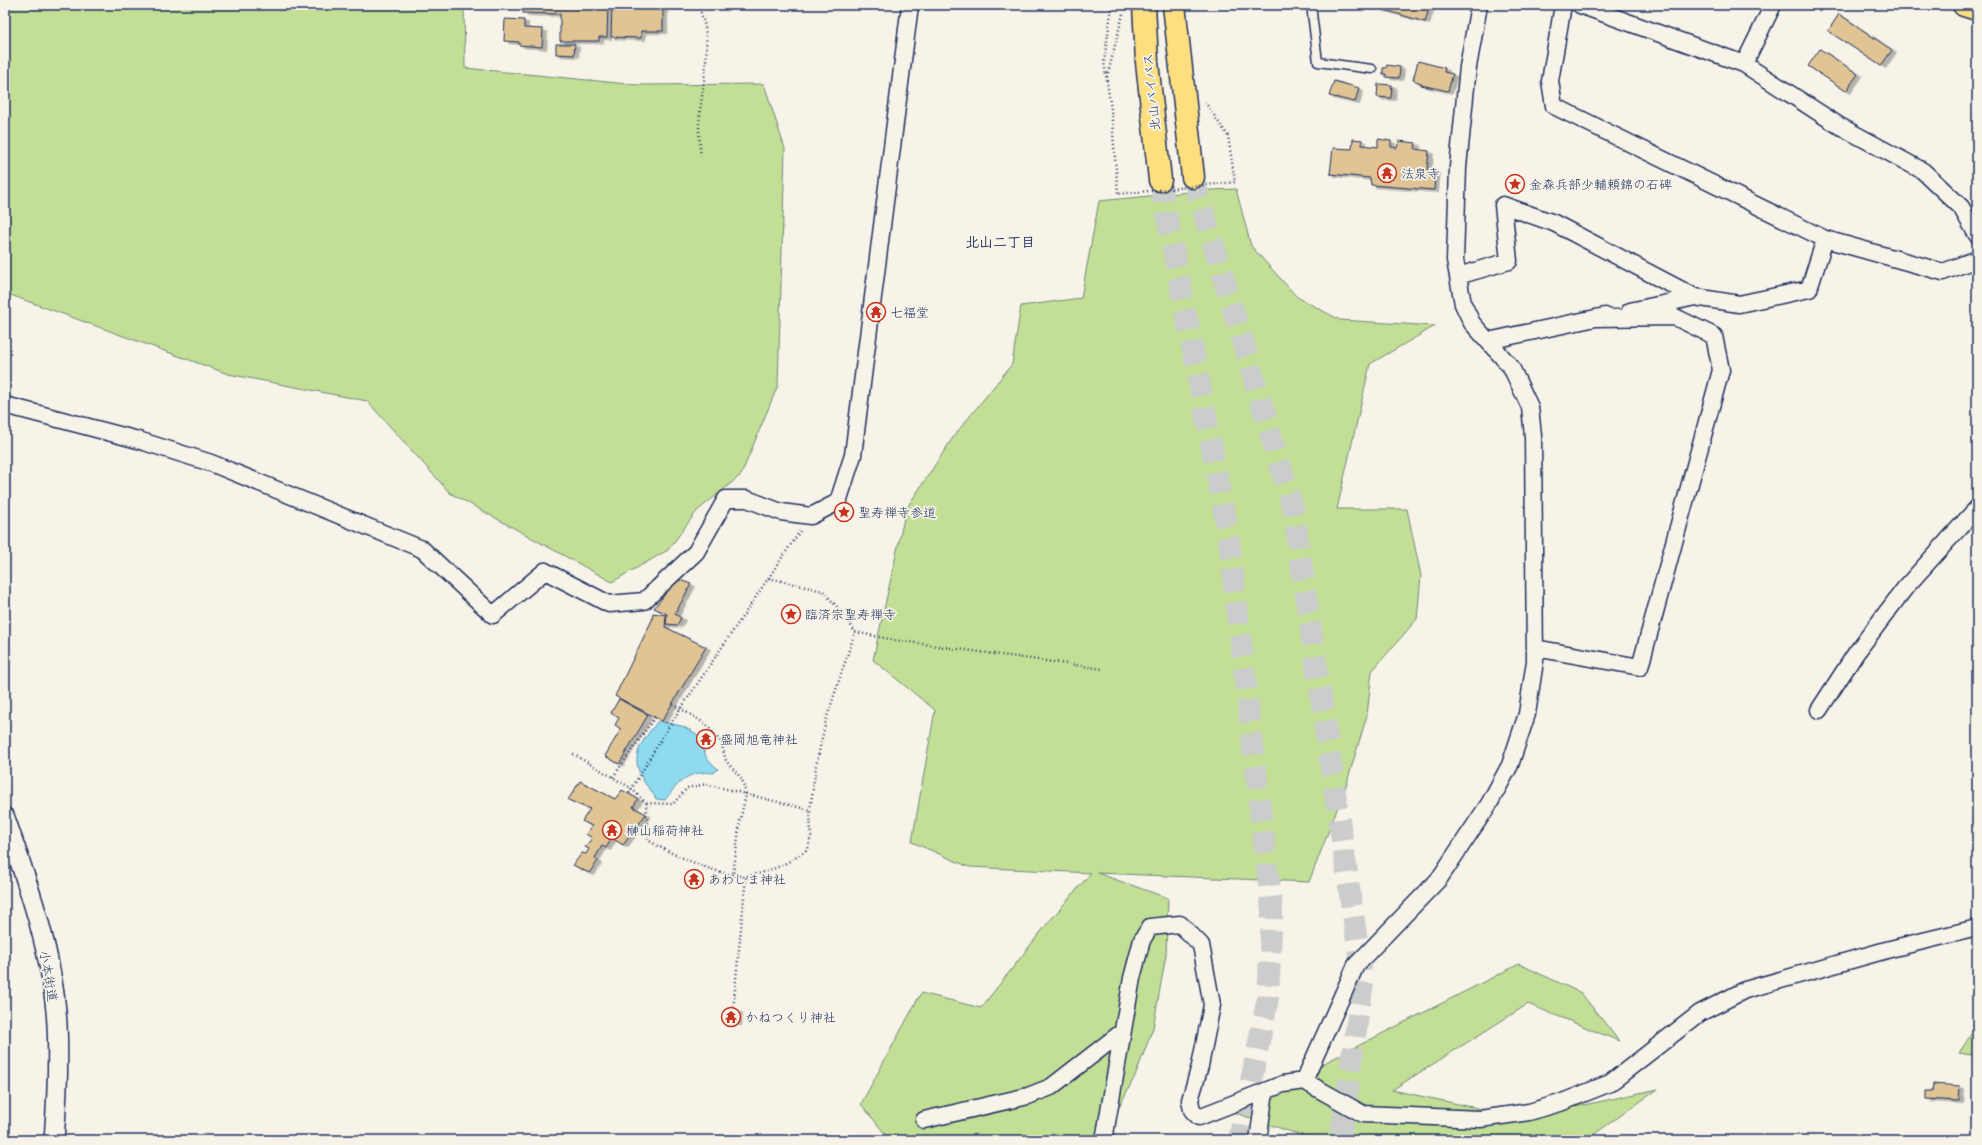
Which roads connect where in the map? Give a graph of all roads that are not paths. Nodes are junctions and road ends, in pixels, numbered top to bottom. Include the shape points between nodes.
1 (910, 5) edge
2 (1174, 5) edge
3 (1311, 5) edge
4 (1479, 5) edge
5 (1563, 5) edge
6 (1580, 5) edge
7 (1773, 5) edge
8 (1964, 5) edge
9 (1134, 6) edge
10 (1977, 9) edge
11 (1744, 64) junction
12 (1372, 69) dead end
13 (1193, 177) tunnel mouth
14 (1160, 180) tunnel mouth
15 (1977, 235) edge
16 (1825, 239) junction
17 (1977, 259) edge
18 (1458, 276) junction
19 (1695, 297) junction
20 (1595, 318) junction
21 (1488, 341) junction
22 (5, 405) edge
23 (1977, 508) edge
24 (1535, 648) junction
25 (1819, 710) dead end
26 (5, 818) edge
27 (1977, 928) edge
28 (1122, 1032) junction
29 (1304, 1081) junction
30 (1265, 1091) junction
31 (924, 1120) dead end
32 (54, 1140) edge
33 (1104, 1140) edge
34 (1258, 1140) edge

1 - 22 street via 853,455 838,502 811,516 781,512 747,499 726,499 696,552 644,601 609,604 545,571 493,615 422,549 211,463 138,440
2 - 13 highway
3 - 12 lane via 1318,62
4 - 18 street via 1468,67 1458,167
5 - 16 street via 1550,82 1554,106
6 - 11 street
7 - 11 street
8 - 10 highway
9 - 14 highway, 北山バイパス via 1147,62
11 - 15 street via 1838,124 1923,171 1962,207
16 - 17 street via 1943,272
16 - 19 street via 1809,289 1739,304
18 - 19 street via 1509,261 1503,205 1554,223
18 - 21 street via 1463,304 1472,323
19 - 20 street
20 - 21 street
20 - 24 street via 1675,317 1714,336 1721,370 1640,667
21 - 24 street via 1511,367 1530,406
23 - 25 street via 1905,588 1856,653
24 - 29 street via 1527,714 1507,771 1489,804 1439,879 1356,965
26 - 32 street, 小本街道 via 37,917 48,964 57,1023 58,1085
27 - 29 street via 1890,949 1745,990 1700,1013 1610,1083 1560,1103 1528,1112 1480,1119 1363,1114
28 - 30 street via 1142,940 1150,927 1180,924 1201,945 1212,1005 1200,1066 1190,1100 1192,1110 1198,1117 1205,1116
28 - 31 street via 1051,1087 1028,1096
28 - 33 street
29 - 30 street via 1283,1084
30 - 34 street

